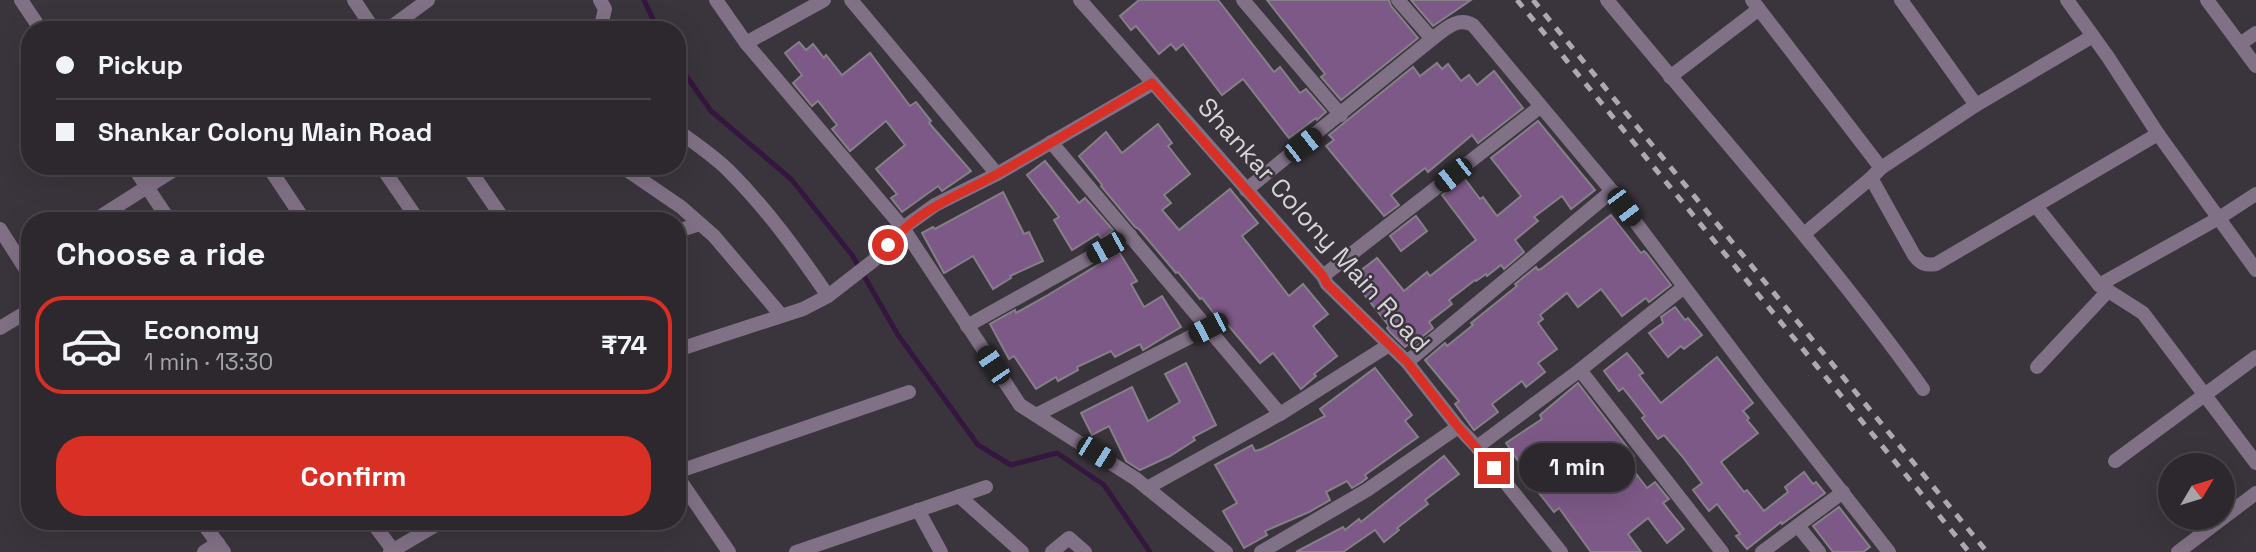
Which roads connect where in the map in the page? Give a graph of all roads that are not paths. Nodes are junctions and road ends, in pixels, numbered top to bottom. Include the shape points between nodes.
1 (21, 0) edge
2 (354, 0) edge
3 (428, 0) edge
4 (600, 0) edge
5 (716, 0) edge
6 (824, 0) edge
7 (851, 0) edge
8 (1080, 0) edge
9 (1243, 0) edge
10 (1398, 0) edge
11 (1607, 0) edge
12 (1901, 0) edge
13 (2067, 0) edge
14 (2207, 0) edge
15 (1756, 4) edge
16 (35, 21) edge
17 (368, 21) edge
18 (399, 21) edge
19 (602, 21) edge
20 (2256, 33) edge
21 (2093, 36) junction
22 (1432, 39) junction
23 (746, 44) junction
24 (2240, 44) junction
25 (2256, 66) edge
26 (1671, 77) junction
27 (1152, 83) junction
28 (1976, 105) junction
29 (1540, 107) junction
30 (1341, 115) junction
31 (2158, 134) junction
32 (686, 137) edge
33 (1051, 142) junction
34 (1876, 173) junction
35 (997, 174) junction
36 (138, 175) edge
37 (166, 175) edge
38 (274, 175) edge
39 (387, 175) edge
40 (473, 175) edge
41 (634, 175) edge
42 (147, 188) junction
43 (1245, 191) junction
44 (1612, 191) junction
45 (2256, 194) edge
46 (2036, 206) junction
47 (108, 212) edge
48 (164, 212) edge
49 (299, 212) edge
50 (413, 212) edge
51 (499, 212) edge
52 (2220, 218) junction
53 (700, 224) junction
54 (686, 228) edge
55 (903, 228) junction
56 (0, 229) edge
57 (1804, 234) junction
58 (1130, 235) junction
59 (21, 259) edge
60 (2256, 270) edge
61 (1323, 276) junction
62 (1685, 287) junction
63 (2104, 288) junction
64 (828, 296) junction
65 (21, 315) edge
66 (782, 315) junction
67 (967, 326) junction
68 (0, 328) edge
69 (1208, 328) junction
70 (1389, 345) junction
71 (686, 347) edge
72 (2256, 357) edge
73 (1407, 362) junction
74 (2037, 366) dead end
75 (1580, 370) junction
76 (1923, 389) dead end
77 (909, 392) dead end
78 (2205, 396) junction
79 (1280, 414) junction
80 (1036, 415) junction
81 (1458, 427) junction
82 (1477, 447) junction
83 (2115, 461) dead end
84 (2256, 463) edge
85 (686, 471) edge
86 (986, 487) dead end
87 (686, 488) edge
88 (1147, 488) junction
89 (1843, 492) junction
90 (2256, 493) edge
91 (959, 496) junction
92 (918, 510) junction
93 (1798, 526) junction
94 (208, 530) edge
95 (378, 530) edge
96 (427, 530) edge
97 (221, 548) edge
98 (392, 551) edge
99 (204, 552) edge
100 (729, 552) edge
101 (796, 552) edge
102 (941, 552) edge
103 (1022, 552) edge
104 (1052, 552) edge
105 (1085, 552) edge
106 (1226, 552) edge
107 (1261, 552) edge
108 (1562, 552) edge
109 (1722, 552) edge
110 (1762, 552) edge
111 (1819, 552) edge
112 (1889, 552) edge
113 (2178, 552) edge

1 - 16 street
2 - 17 street
3 - 18 street
4 - 19 street via 605,9
5 - 23 street
6 - 23 street
7 - 35 street
8 - 27 street, Shankar Colony Main Road
9 - 30 street
10 - 22 street
11 - 26 street
12 - 28 street
13 - 21 street
14 - 24 street
15 - 26 street
15 - 34 street
20 - 24 street
21 - 28 street
21 - 31 street
22 - 29 street via 1454,23 1473,25
22 - 30 street
23 - 55 street
24 - 25 street
26 - 57 street
27 - 33 street
27 - 43 street, Shankar Colony Main Road
28 - 34 street
29 - 44 street
29 - 61 street
30 - 43 street
31 - 46 street
31 - 52 street
32 - 64 street via 755,198
33 - 35 street
33 - 58 street
34 - 46 street via 1920,262 1928,266
34 - 57 street
35 - 55 street via 935,205
36 - 42 street
37 - 42 street
38 - 49 street
39 - 50 street
40 - 51 street
41 - 53 street
42 - 47 street
42 - 48 street
43 - 61 street, Shankar Colony Main Road
44 - 62 street
44 - 73 street
45 - 52 street
46 - 63 street
52 - 60 street
52 - 63 street
53 - 54 street
53 - 66 street
55 - 64 street via 873,261
55 - 67 street
56 - 59 street
57 - 76 street
58 - 67 street
58 - 69 street
61 - 70 street, Shankar Colony Main Road
62 - 75 street
62 - 89 street
63 - 74 street
63 - 78 street via 2143,313
64 - 66 street
65 - 68 street
66 - 71 street
67 - 80 street via 1020,405
69 - 79 street
69 - 80 street
70 - 73 street, Shankar Colony Main Road
70 - 79 street
72 - 78 street
73 - 81 street, Shankar Colony Main Road
75 - 82 street
75 - 109 street
77 - 85 street
78 - 83 street
78 - 84 street
79 - 88 street
80 - 88 street
81 - 82 street, Shankar Colony Main Road
81 - 107 street via 1367,490
82 - 108 street, Shankar Colony Main Road
86 - 91 street
87 - 100 street
88 - 106 street
89 - 93 street
89 - 112 street
90 - 113 street
91 - 92 street
91 - 103 street
92 - 101 street
92 - 102 street
93 - 110 street
93 - 111 street
94 - 97 street
95 - 98 street
96 - 98 street
97 - 99 street
104 - 105 street via 1069,538

